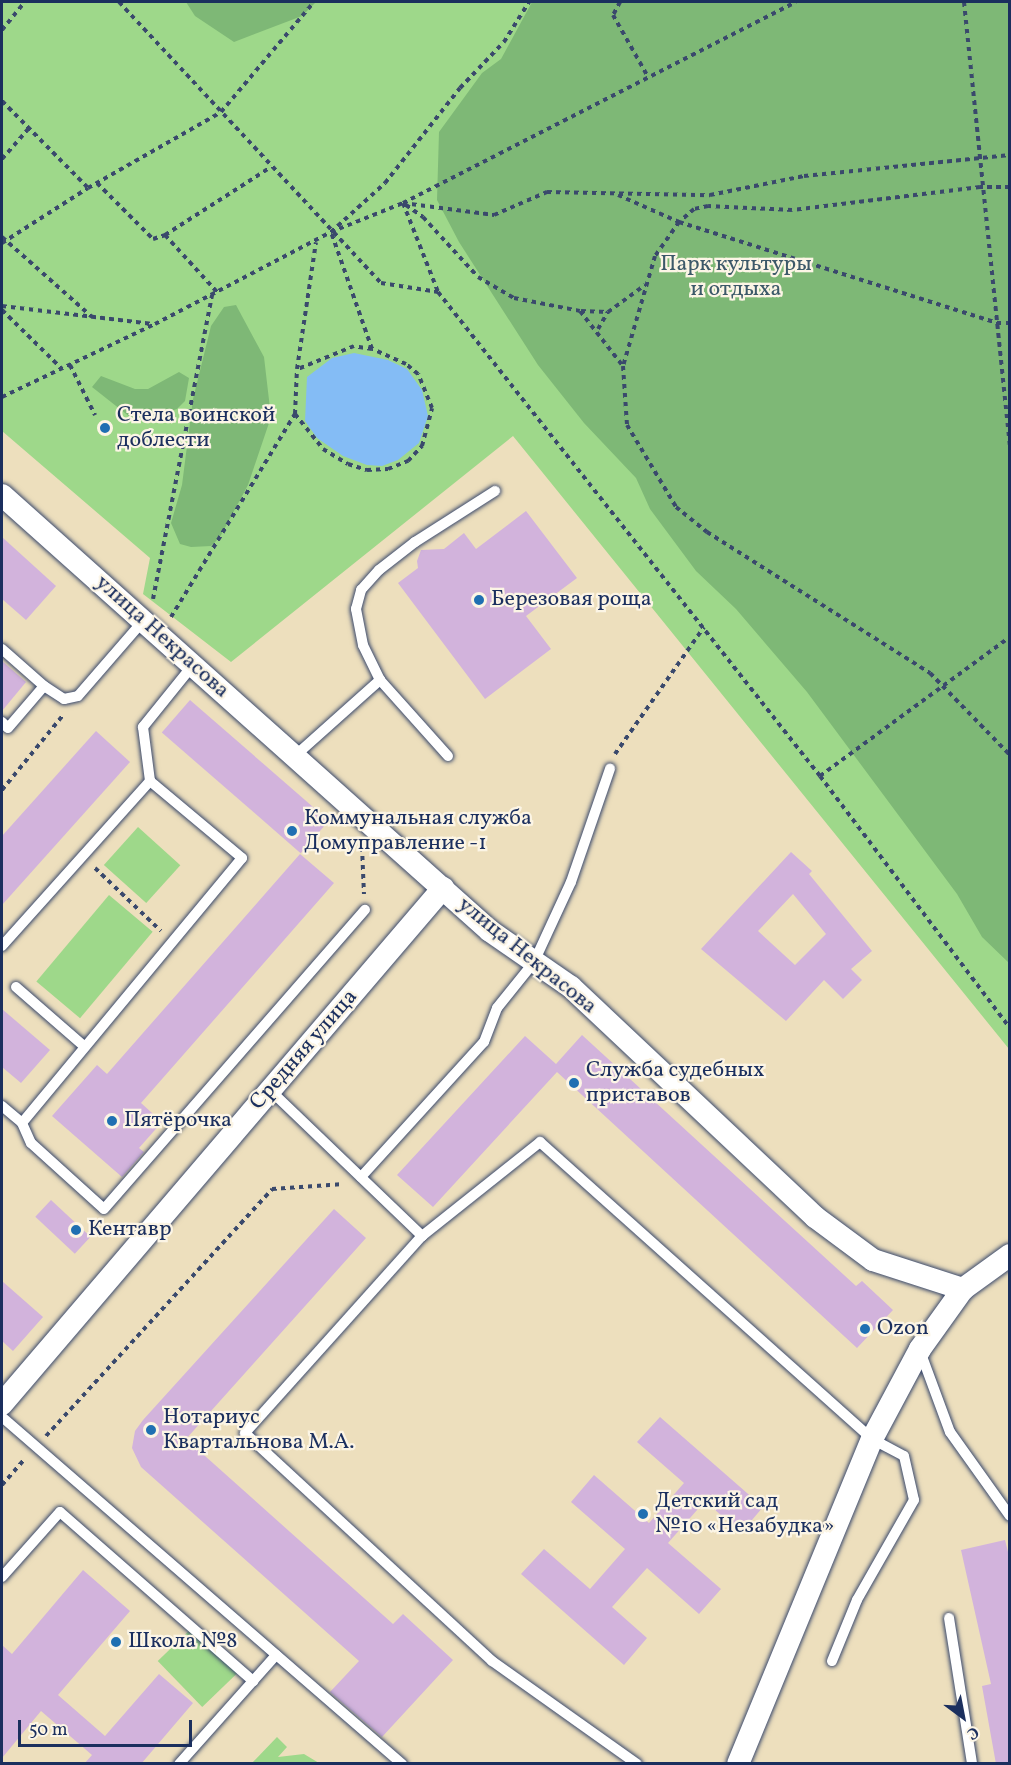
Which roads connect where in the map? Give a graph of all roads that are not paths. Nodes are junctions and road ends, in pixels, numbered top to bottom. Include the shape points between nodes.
1 (495, 491) dead end
2 (2, 495) edge
3 (150, 622) junction
4 (2, 649) edge
5 (193, 665) junction
6 (380, 680) junction
7 (44, 687) junction
8 (2, 722) edge
9 (296, 755) junction
10 (448, 756) dead end
11 (610, 769) road end
12 (150, 781) junction
13 (443, 888) junction
14 (365, 909) road end
15 (2, 946) edge
16 (534, 962) junction
17 (16, 987) dead end
18 (86, 1047) junction
19 (270, 1090) junction
20 (2, 1106) edge
21 (22, 1123) junction
22 (363, 1180) junction
23 (422, 1236) junction
24 (1010, 1255) edge
25 (963, 1289) junction
26 (920, 1349) junction
27 (5, 1395) edge
28 (2, 1417) edge
29 (872, 1439) junction
30 (1010, 1516) edge
31 (2, 1577) edge
32 (949, 1618) dead end
33 (276, 1655) junction
34 (832, 1661) dead end
35 (253, 1682) junction
36 (179, 1764) edge
37 (402, 1764) edge
38 (637, 1764) edge
39 (738, 1764) edge
40 (972, 1764) edge

1 - 6 lane via 415,542 361,590 356,609 363,645
2 - 3 street, улица Некрасова
3 - 5 street, улица Некрасова
3 - 7 lane via 78,696 64,699
4 - 7 lane
5 - 9 street, улица Некрасова
5 - 12 lane via 143,727
6 - 9 lane
6 - 10 lane
7 - 8 lane via 8,728
9 - 13 street, улица Некрасова
11 - 16 lane via 571,882
12 - 15 lane
12 - 18 lane via 242,858
13 - 16 street, улица Некрасова via 490,931
13 - 19 street, Средняя улица
14 - 21 lane via 104,1209 31,1143
16 - 22 lane via 497,1008 484,1042
16 - 25 street, улица Некрасова via 571,987 848,1244 873,1260
17 - 18 lane
18 - 21 lane
19 - 22 lane
19 - 27 street, Средняя улица
20 - 21 lane
22 - 23 lane
23 - 29 lane via 540,1142
23 - 38 lane via 245,1434 492,1660
24 - 25 street
25 - 26 street
26 - 29 street
26 - 30 lane via 950,1432
28 - 33 lane
29 - 34 lane via 904,1456 914,1500 857,1600
29 - 39 street
31 - 35 lane via 60,1512
32 - 40 lane
33 - 35 lane
33 - 37 lane
35 - 36 lane

